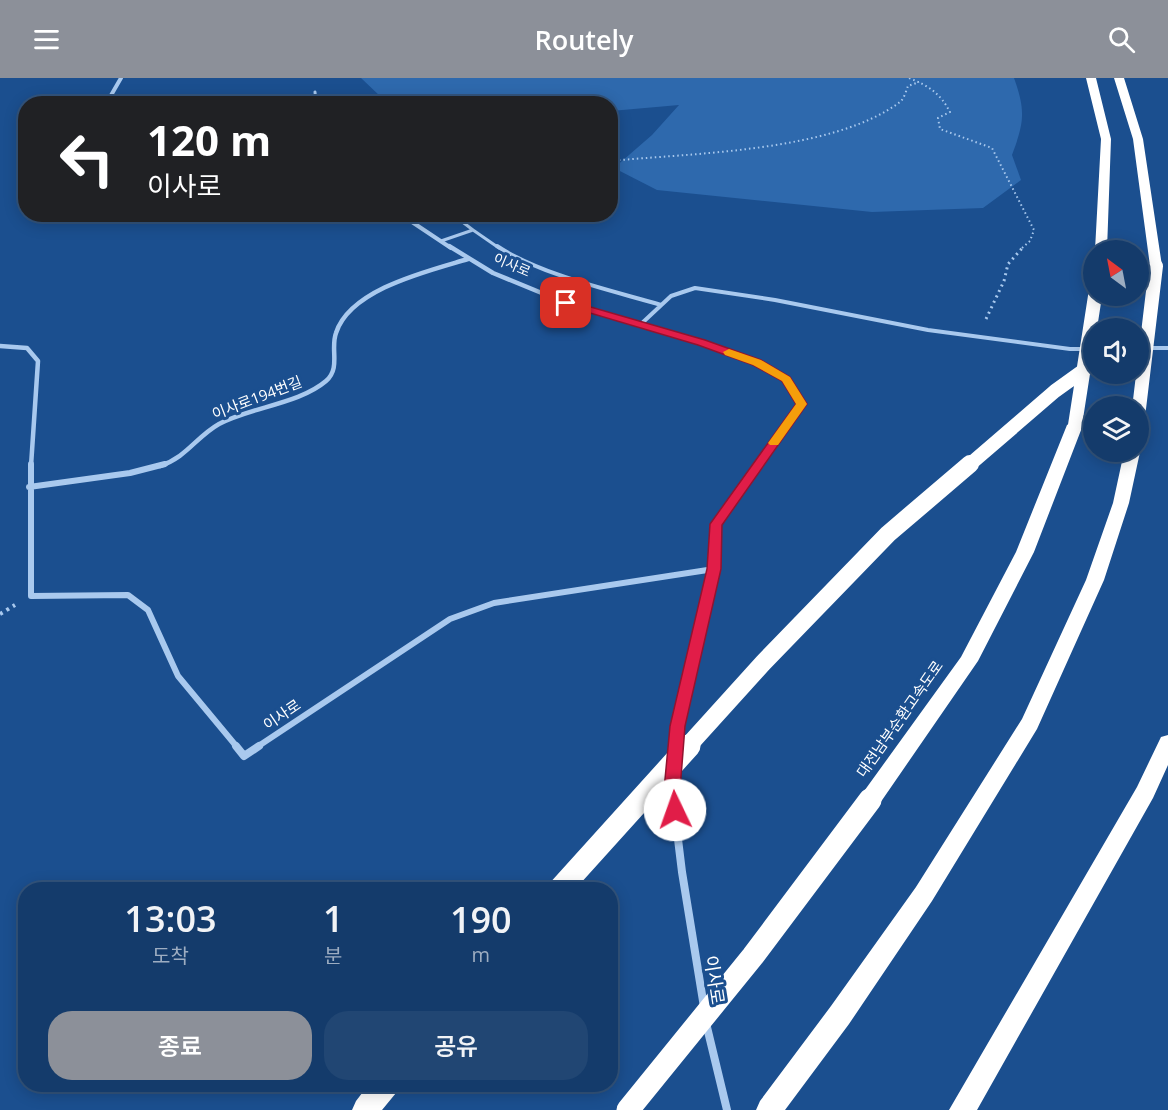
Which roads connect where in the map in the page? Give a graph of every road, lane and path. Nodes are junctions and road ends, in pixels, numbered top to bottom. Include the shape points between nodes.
1 (121, 78) edge
2 (909, 78) edge
3 (1091, 78) edge
4 (1119, 78) edge
5 (919, 82) junction
6 (315, 92) dead end
7 (111, 96) edge
8 (315, 96) edge
9 (618, 160) edge
10 (412, 222) edge
11 (462, 222) edge
12 (473, 230) junction
13 (1101, 240) edge
14 (441, 241) junction
15 (468, 260) junction
16 (661, 304) junction
17 (1093, 306) edge
18 (1168, 310) edge
19 (1149, 323) edge
20 (642, 324) junction
21 (966, 335) junction
22 (0, 346) edge
23 (1149, 348) edge
24 (1168, 348) edge
25 (1083, 349) edge
26 (1083, 371) edge
27 (1141, 396) edge
28 (1130, 462) edge
29 (29, 487) junction
30 (714, 569) junction
31 (1168, 743) edge
32 (566, 882) edge
33 (380, 1092) edge
34 (365, 1110) edge
35 (628, 1110) edge
36 (728, 1110) edge
37 (769, 1110) edge
38 (962, 1110) edge

1 - 7 street
2 - 5 path
3 - 13 highway via 1106,139
4 - 27 highway, bridge via 1138,139 1156,266
5 - 9 path via 908,86 902,101 890,108 822,136 695,156
5 - 21 path via 937,90 950,112 939,118 940,129 992,148 1034,230 1030,242 1008,264 983,328
6 - 8 lane
10 - 14 street, 이사로
11 - 12 lane
12 - 14 lane
12 - 16 lane via 509,254 575,280
14 - 15 street, 이사로
15 - 20 street, 이사로 via 566,303
15 - 29 street, 이사로194번길 via 386,287 363,300 336,332 334,370 327,380 220,422 181,457 147,470
16 - 20 lane
16 - 21 lane via 695,288
17 - 35 highway, 대전남부순환고속도로, bridge via 1075,425 1025,552 968,661 753,956
18 - 19 highway
20 - 30 street, 이사로 via 757,362 786,379 802,404 716,524
21 - 25 lane
22 - 29 street via 27,348 38,361
23 - 24 lane
26 - 32 highway, bridge via 888,534 763,663
28 - 37 highway via 1121,503 1095,580 1034,712 924,894
29 - 30 street, 이사로 via 31,596 128,595 148,610 178,676 244,756 450,620 494,603
30 - 36 street, 이사로 via 678,726 672,790 709,1038
31 - 38 highway via 1145,792
33 - 34 highway

